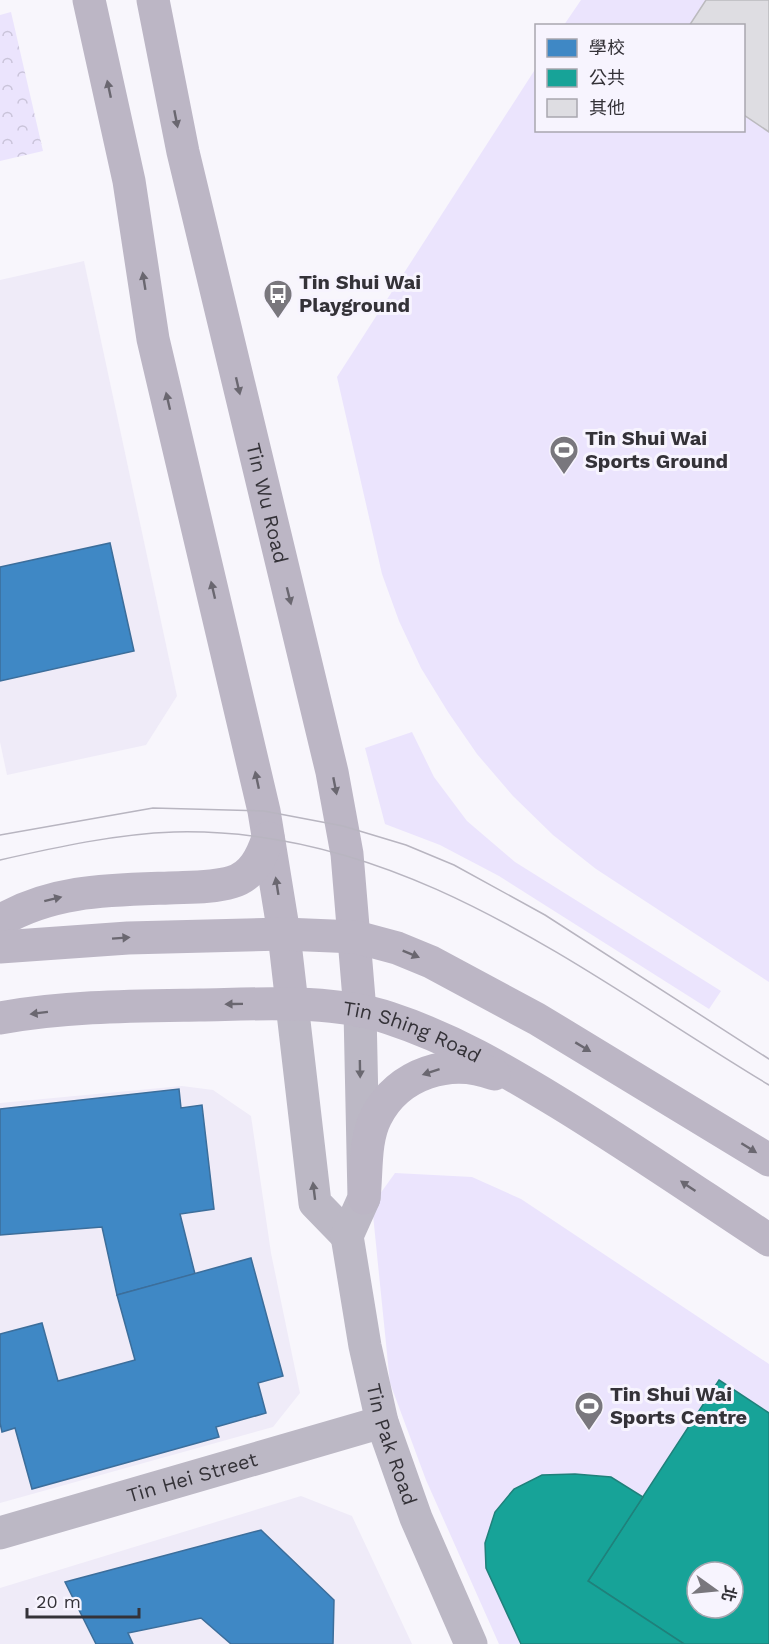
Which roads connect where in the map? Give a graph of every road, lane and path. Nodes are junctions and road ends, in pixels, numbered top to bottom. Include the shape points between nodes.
1 (89, 0) edge
2 (156, 7) edge
3 (268, 838) junction
4 (0, 921) edge
5 (285, 934) junction
6 (356, 937) junction
7 (0, 947) edge
8 (292, 1004) junction
9 (360, 1011) junction
10 (0, 1018) edge
11 (546, 1095) junction
12 (769, 1160) edge
13 (364, 1198) junction
14 (347, 1236) junction
15 (769, 1240) edge
16 (382, 1422) junction
17 (0, 1533) edge
18 (471, 1644) edge

3 -> 1 main road via 153,339 129,181
2 -> 6 main road, Tin Wu Road via 185,163 332,772 343,826
4 -> 3 main road via 25,906 74,894 234,882 251,871
5 -> 3 main road
5 - 6 main road
7 -> 5 main road via 128,938
5 - 8 main road
6 - 9 main road, Tin Wu Road
6 -> 12 main road via 397,948 474,984
8 - 9 main road, Tin Shing Road
8 -> 10 main road, Tin Shing Road via 66,1009
14 -> 8 street via 315,1203
9 - 11 main road, Tin Shing Road via 426,1031 482,1056
9 -> 13 street
11 -> 13 main road via 476,1067 449,1066 418,1076 389,1100 376,1117
15 -> 11 main road, Tin Shing Road
13 - 14 street
14 - 16 street, Tin Pak Road
16 - 17 street, Tin Hei Street
16 - 18 street, Tin Pak Road via 416,1518

